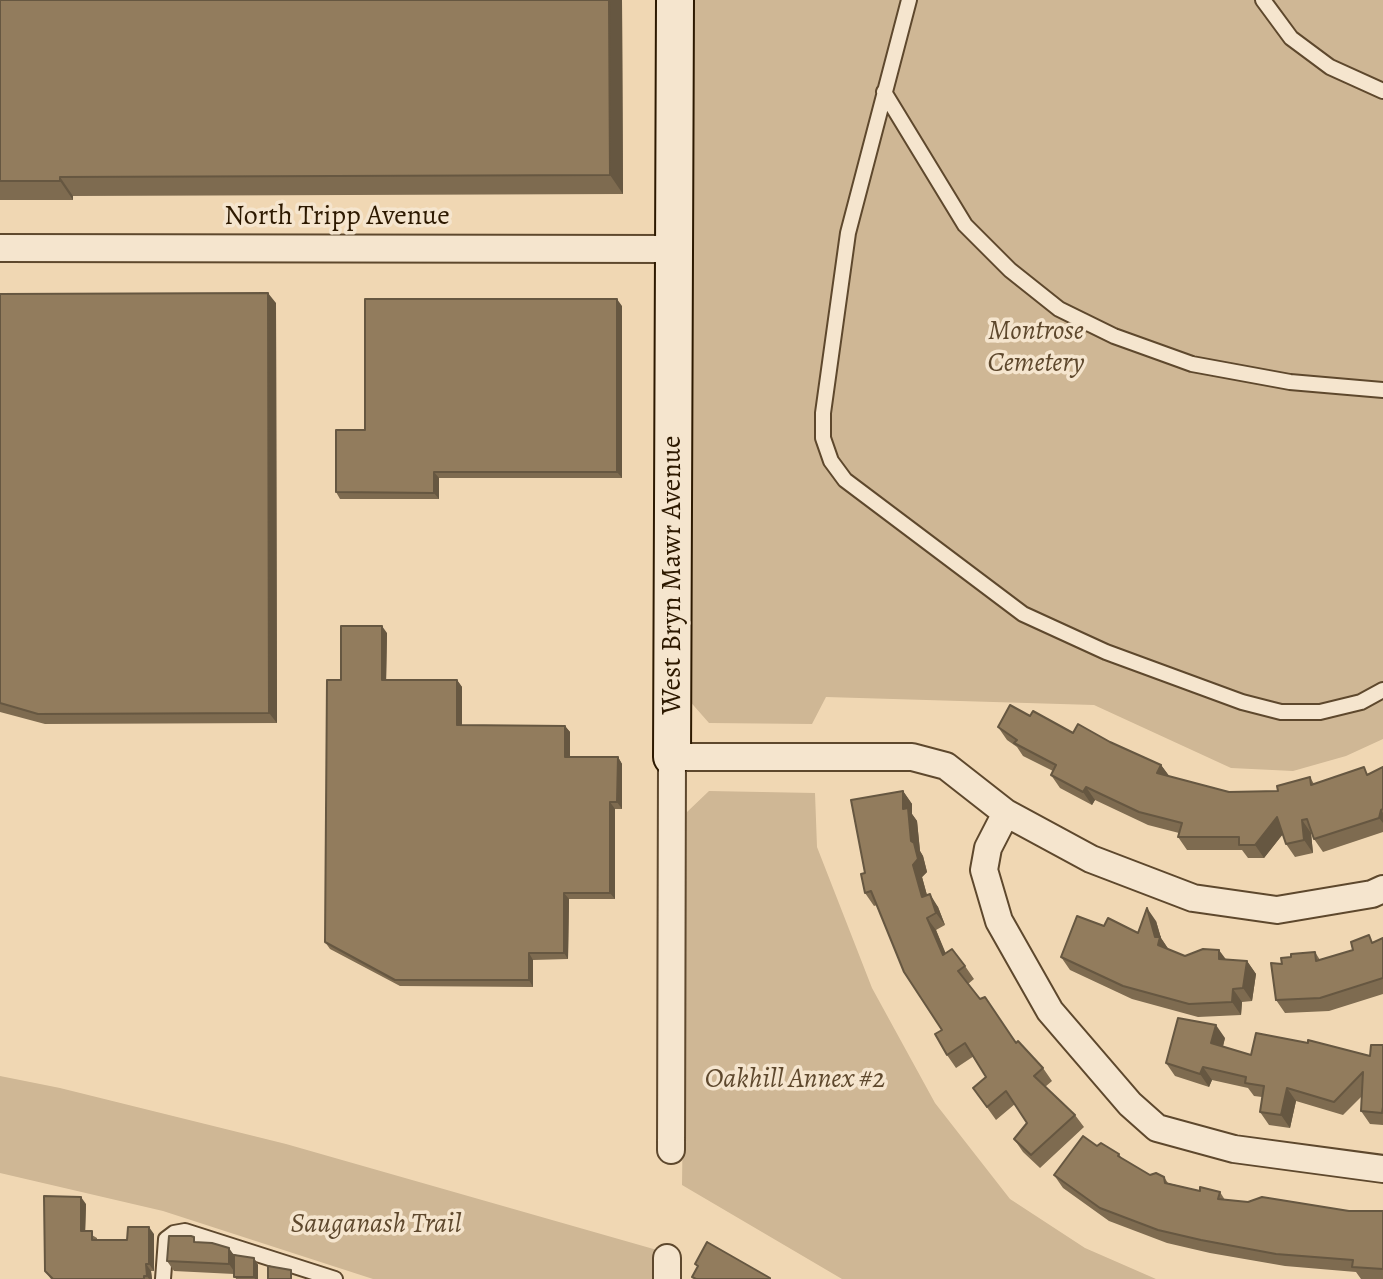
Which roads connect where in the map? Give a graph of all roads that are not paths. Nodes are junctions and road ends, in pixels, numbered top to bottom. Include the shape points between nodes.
1 (675, 0) edge
2 (909, 0) edge
3 (1263, 0) edge
4 (1383, 91) edge
5 (884, 92) junction
6 (0, 248) edge
7 (675, 249) junction
8 (1383, 390) edge
9 (1383, 690) edge
10 (672, 757) junction
11 (1006, 813) junction
12 (1383, 889) edge
13 (671, 1150) dead end
14 (1383, 1169) edge
15 (163, 1279) edge
16 (335, 1279) edge

1 - 7 street, West Bryn Mawr Avenue
2 - 5 lane
3 - 4 lane via 1291,38 1330,67
5 - 8 lane via 965,225 1059,309 1192,364 1290,382
5 - 9 lane via 848,233 823,413 823,438 845,480 1023,614 1106,652 1281,712 1320,712 1361,702
6 - 7 street, North Tripp Avenue
7 - 10 street, West Bryn Mawr Avenue
10 - 11 street via 912,757 946,766
10 - 13 street, West Bryn Mawr Avenue
11 - 12 street via 1091,859 1193,898 1277,910
11 - 14 street via 988,848 984,870 999,921 1050,1011 1130,1104 1157,1128 1234,1149
15 - 16 lane via 166,1239 185,1231

